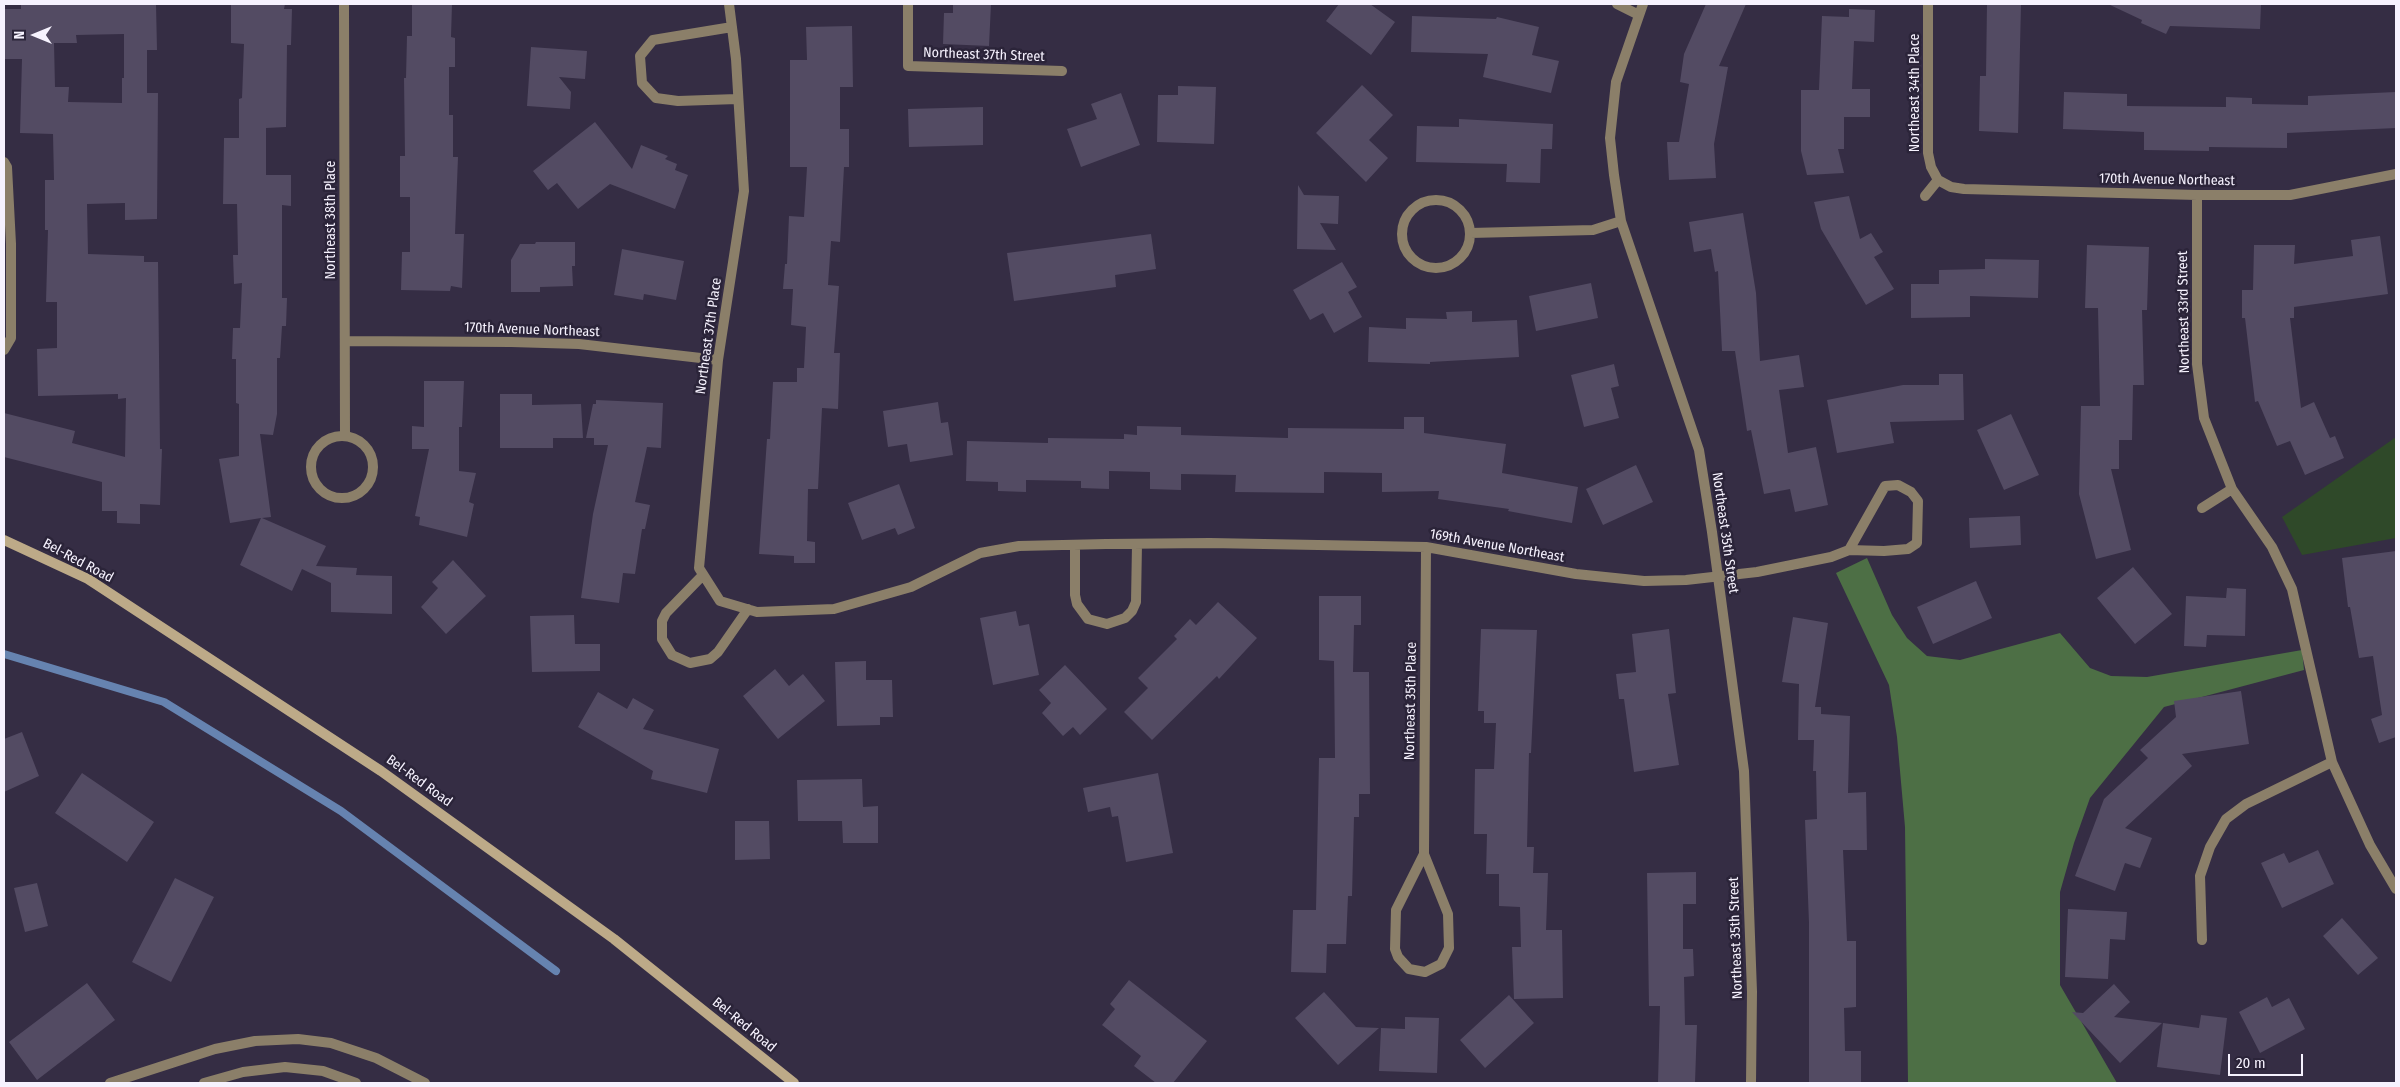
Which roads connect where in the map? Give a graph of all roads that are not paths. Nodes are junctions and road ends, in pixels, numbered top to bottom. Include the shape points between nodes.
1 (344, 4) edge
2 (730, 4) edge
3 (908, 4) edge
4 (1617, 4) edge
5 (1644, 4) edge
6 (1928, 4) edge
7 (1639, 15) junction
8 (732, 27) junction
9 (1062, 71) dead end
10 (737, 99) junction
11 (4, 162) edge
12 (2396, 174) edge
13 (1938, 180) junction
14 (2197, 195) junction
15 (1925, 196) dead end
16 (1621, 221) junction
17 (1470, 233) junction
18 (344, 341) junction
19 (4, 350) edge
20 (718, 360) junction
21 (344, 436) junction
22 (2232, 489) junction
23 (2202, 508) dead end
24 (4, 540) edge
25 (1137, 544) junction
26 (1075, 545) junction
27 (1426, 547) junction
28 (1849, 550) junction
29 (980, 553) joint
30 (703, 575) junction
31 (1718, 577) junction
32 (748, 609) junction
33 (2332, 762) junction
34 (1424, 854) junction
35 (2396, 889) edge
36 (2202, 940) dead end
37 (110, 1083) edge
38 (204, 1083) edge
39 (356, 1083) edge
40 (425, 1083) edge
41 (794, 1083) edge
42 (1751, 1083) edge

1 - 18 street, Northeast 38th Place
2 - 8 street, Northeast 37th Place
3 - 9 street, Northeast 37th Street via 908,66
4 - 7 street
5 - 7 street, Northeast 35th Street
6 - 13 street, Northeast 34th Place via 1928,153
7 - 16 street, Northeast 35th Street via 1616,82 1610,138
8 - 10 street, Northeast 37th Place
8 - 10 street via 653,40 640,56 642,83 656,98 678,101
10 - 20 street, Northeast 37th Place via 744,191
11 - 19 street via 7,167 10,225 11,338
12 - 14 street, 170th Avenue Northeast via 2290,195
13 - 14 street, 170th Avenue Northeast via 1964,189
13 - 15 street
14 - 22 street, Northeast 33rd Street via 2197,364 2204,418
16 - 17 street via 1593,230
16 - 31 street, Northeast 35th Street via 1699,450
17 - 17 street via 1468,223 1455,206 1435,200 1425,202 1408,214 1402,234 1409,254 1426,266 1437,268 1456,261 1466,248
18 - 20 street, 170th Avenue Northeast via 579,344
18 - 21 street, Northeast 38th Place
20 - 30 street, Northeast 37th Place via 699,568
21 - 21 street via 326,441 313,457 314,479 320,488 338,498 359,494 372,477 373,466 366,447
22 - 23 street
22 - 33 street, Northeast 33rd Street via 2272,547 2292,589
24 - 41 main road, Bel-Red Road via 88,579 381,770 614,939
25 - 26 street, 169th Avenue Northeast
25 - 26 street via 1136,602 1125,618 1107,624 1088,619 1077,604
25 - 27 street, 169th Avenue Northeast
26 - 29 street, 169th Avenue Northeast via 1019,546
27 - 31 street, 169th Avenue Northeast via 1586,576 1644,581
27 - 34 street, Northeast 35th Place
28 - 28 street, 169th Avenue Northeast via 1885,486 1898,485 1911,492 1918,501 1917,544 1908,549
28 - 31 street, 169th Avenue Northeast via 1831,557
29 - 32 street, Northeast 37th Place via 911,587 834,609 757,612
30 - 32 street, Northeast 37th Place via 720,601
30 - 32 street via 666,612 662,621 662,639 672,655 690,663 710,659
31 - 42 street, Northeast 35th Street via 1744,771 1752,992
33 - 35 street, Northeast 33rd Street via 2370,845
33 - 36 street via 2246,804 2226,819 2210,847 2200,876
34 - 34 street, Northeast 35th Place via 1396,910 1395,949 1408,968 1425,972 1442,964 1449,948 1448,914
37 - 40 street via 215,1048 298,1039 331,1044 376,1058
38 - 39 street via 243,1072 285,1067 323,1071

